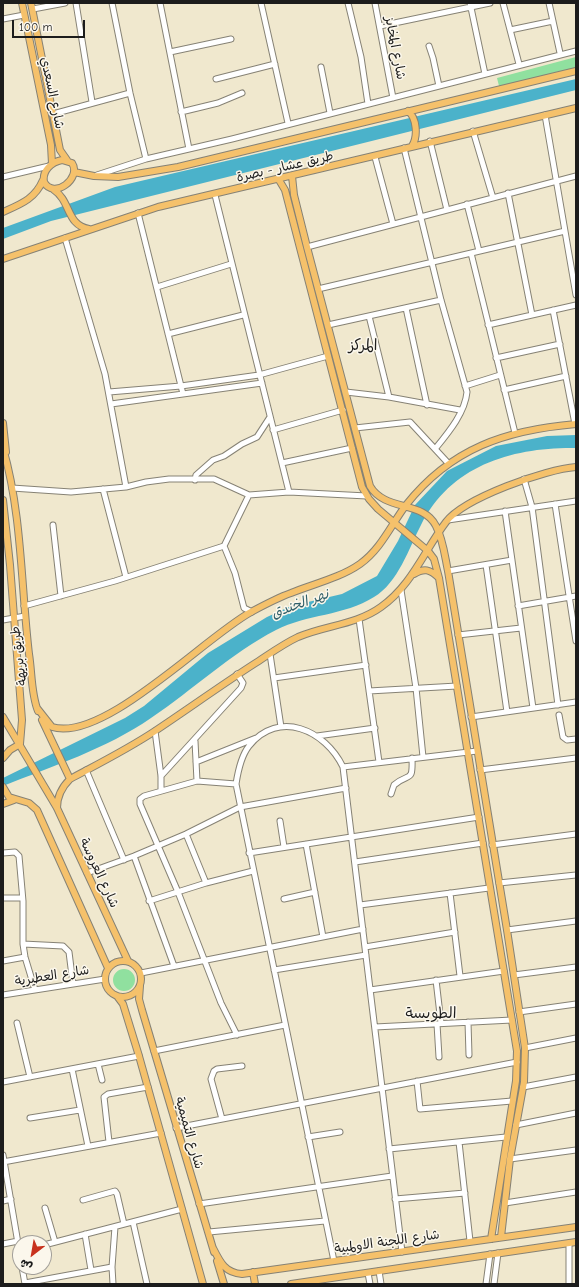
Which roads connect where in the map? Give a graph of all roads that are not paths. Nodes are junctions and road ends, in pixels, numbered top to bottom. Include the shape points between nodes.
1 (22, 3) edge
2 (65, 3) edge
3 (76, 3) edge
4 (112, 3) edge
5 (160, 3) edge
6 (261, 3) edge
7 (348, 3) edge
8 (375, 3) edge
9 (490, 3) edge
10 (503, 3) edge
11 (549, 3) edge
12 (470, 5) edge
13 (32, 6) edge
14 (24, 15) junction
15 (3, 19) edge
16 (553, 21) junction
17 (380, 26) junction
18 (510, 30) junction
19 (232, 39) dead end
20 (429, 46) dead end
21 (576, 51) edge
22 (170, 52) junction
23 (560, 54) junction
24 (275, 64) junction
25 (519, 64) junction
26 (320, 67) dead end
27 (576, 71) edge
28 (485, 74) junction
29 (216, 79) dead end
30 (439, 86) junction
31 (130, 93) junction
32 (242, 93) dead end
33 (393, 98) junction
34 (92, 102) junction
35 (368, 104) junction
36 (576, 108) edge
37 (408, 111) junction
38 (182, 112) junction
39 (330, 113) junction
40 (53, 114) junction
41 (545, 115) junction
42 (288, 124) junction
43 (473, 131) junction
44 (430, 141) junction
45 (412, 146) junction
46 (404, 148) junction
47 (188, 149) junction
48 (374, 157) junction
49 (146, 159) junction
50 (67, 160) junction
51 (51, 165) junction
52 (74, 172) junction
53 (4, 176) edge
54 (94, 176) junction
55 (292, 176) junction
56 (576, 176) edge
57 (43, 180) junction
58 (279, 180) junction
59 (556, 182) junction
60 (54, 190) junction
61 (215, 194) junction
62 (508, 194) junction
63 (493, 198) junction
64 (467, 204) junction
65 (447, 210) junction
66 (3, 212) edge
67 (138, 212) junction
68 (421, 217) junction
69 (393, 224) junction
70 (89, 229) junction
71 (565, 231) junction
72 (65, 238) junction
73 (518, 242) junction
74 (307, 247) junction
75 (479, 251) junction
76 (471, 253) junction
77 (3, 259) edge
78 (432, 262) junction
79 (231, 264) junction
80 (157, 287) junction
81 (318, 289) junction
82 (576, 295) edge
83 (441, 300) junction
84 (576, 305) edge
85 (406, 308) junction
86 (553, 310) junction
87 (243, 315) junction
88 (532, 315) junction
89 (369, 316) junction
90 (328, 325) junction
91 (488, 325) junction
92 (168, 334) junction
93 (560, 344) junction
94 (335, 354) junction
95 (328, 356) junction
96 (496, 358) junction
97 (259, 375) junction
98 (500, 375) junction
99 (566, 376) junction
100 (262, 383) junction
101 (181, 386) junction
102 (465, 386) junction
103 (504, 390) junction
104 (108, 392) junction
105 (346, 392) junction
106 (183, 394) junction
107 (389, 397) junction
108 (111, 404) junction
109 (427, 405) junction
110 (343, 410) junction
111 (460, 410) junction
112 (270, 417) junction
113 (3, 424) edge
114 (576, 424) edge
115 (273, 430) junction
116 (356, 430) junction
117 (348, 433) junction
118 (515, 433) junction
119 (3, 448) edge
120 (352, 448) junction
121 (435, 449) junction
122 (5, 456) junction
123 (282, 463) junction
124 (448, 463) junction
125 (576, 467) edge
126 (524, 479) junction
127 (195, 480) junction
128 (126, 487) junction
129 (12, 488) junction
130 (104, 489) junction
131 (289, 492) junction
132 (249, 495) junction
133 (367, 496) junction
134 (3, 500) edge
135 (576, 500) edge
136 (555, 504) junction
137 (409, 507) junction
138 (532, 507) junction
139 (505, 511) junction
140 (447, 520) junction
141 (394, 521) junction
142 (52, 525) dead end
143 (438, 533) junction
144 (224, 546) junction
145 (428, 551) junction
146 (512, 560) junction
147 (486, 565) junction
148 (448, 571) junction
149 (411, 576) junction
150 (126, 578) junction
151 (438, 578) junction
152 (401, 590) junction
153 (61, 596) junction
154 (576, 596) edge
155 (569, 597) junction
156 (544, 601) junction
157 (24, 606) junction
158 (518, 606) junction
159 (252, 612) junction
160 (25, 616) junction
161 (14, 618) junction
162 (359, 619) junction
163 (3, 620) edge
164 (521, 628) junction
165 (496, 630) junction
166 (458, 635) junction
167 (576, 641) edge
168 (270, 654) junction
169 (366, 665) junction
170 (237, 674) junction
171 (274, 678) junction
172 (457, 686) junction
173 (416, 688) junction
174 (369, 691) junction
175 (576, 702) edge
176 (558, 704) junction
177 (37, 708) junction
178 (533, 708) junction
179 (507, 712) junction
180 (559, 715) dead end
181 (3, 716) edge
182 (471, 718) junction
183 (282, 727) junction
184 (375, 728) junction
185 (155, 731) junction
186 (259, 736) junction
187 (317, 736) junction
188 (576, 739) edge
189 (195, 741) junction
190 (20, 744) junction
191 (476, 751) junction
192 (468, 752) junction
193 (422, 757) junction
194 (3, 758) edge
195 (412, 758) junction
196 (576, 758) edge
197 (196, 762) junction
198 (380, 762) junction
199 (343, 767) junction
200 (86, 770) junction
201 (480, 770) junction
202 (161, 776) junction
203 (70, 779) junction
204 (197, 781) junction
205 (236, 784) junction
206 (3, 787) edge
207 (346, 788) junction
208 (161, 791) junction
209 (392, 794) dead end
210 (14, 800) junction
211 (3, 804) edge
212 (240, 807) junction
213 (57, 808) junction
214 (479, 817) junction
215 (280, 821) dead end
216 (186, 834) junction
217 (576, 834) edge
218 (352, 837) junction
219 (483, 843) junction
220 (306, 844) junction
221 (158, 845) junction
222 (492, 845) junction
223 (284, 847) junction
224 (3, 853) edge
225 (249, 853) junction
226 (134, 856) junction
227 (124, 860) junction
228 (355, 862) junction
229 (253, 871) junction
230 (87, 874) junction
231 (576, 875) edge
232 (206, 883) junction
233 (499, 883) junction
234 (489, 888) junction
235 (178, 892) junction
236 (315, 892) junction
237 (450, 893) junction
238 (3, 898) edge
239 (22, 898) junction
240 (284, 899) dead end
241 (149, 901) junction
242 (360, 906) junction
243 (576, 921) edge
244 (363, 929) junction
245 (454, 932) junction
246 (508, 933) junction
247 (323, 937) junction
248 (498, 937) junction
249 (23, 944) junction
250 (365, 947) junction
251 (269, 948) junction
252 (366, 955) junction
253 (25, 957) junction
254 (205, 960) junction
255 (3, 961) edge
256 (128, 961) junction
257 (174, 966) junction
258 (576, 967) edge
259 (108, 968) junction
260 (274, 970) junction
261 (504, 971) junction
262 (141, 973) junction
263 (514, 975) junction
264 (460, 976) junction
265 (105, 979) junction
266 (436, 980) junction
267 (73, 984) junction
268 (140, 986) junction
269 (35, 990) junction
270 (370, 990) junction
271 (3, 995) edge
272 (117, 996) junction
273 (576, 1004) edge
274 (519, 1012) junction
275 (512, 1020) junction
276 (468, 1022) junction
277 (17, 1023) dead end
278 (439, 1024) junction
279 (285, 1026) junction
280 (375, 1027) junction
281 (237, 1035) junction
282 (576, 1038) edge
283 (525, 1048) junction
284 (154, 1052) junction
285 (469, 1055) dead end
286 (139, 1056) junction
287 (439, 1057) dead end
288 (517, 1062) junction
289 (98, 1064) junction
290 (242, 1066) dead end
291 (72, 1069) junction
292 (30, 1077) junction
293 (576, 1077) edge
294 (102, 1080) dead end
295 (416, 1081) junction
296 (516, 1081) junction
297 (3, 1082) edge
298 (524, 1084) junction
299 (148, 1087) junction
300 (382, 1088) junction
301 (512, 1101) junction
302 (301, 1104) junction
303 (80, 1110) junction
304 (576, 1113) edge
305 (30, 1118) dead end
306 (222, 1119) junction
307 (516, 1125) junction
308 (176, 1128) junction
309 (340, 1132) dead end
310 (161, 1133) junction
311 (308, 1137) junction
312 (506, 1137) junction
313 (108, 1142) junction
314 (459, 1142) junction
315 (88, 1146) junction
316 (389, 1149) junction
317 (576, 1150) edge
318 (3, 1155) edge
319 (510, 1159) junction
320 (4, 1162) edge
321 (392, 1176) junction
322 (318, 1186) junction
323 (576, 1192) edge
324 (465, 1193) junction
325 (10, 1199) junction
326 (395, 1199) junction
327 (3, 1200) edge
328 (83, 1200) dead end
329 (505, 1203) junction
330 (199, 1204) junction
331 (45, 1208) dead end
332 (182, 1210) junction
333 (325, 1221) junction
334 (133, 1222) junction
335 (124, 1224) junction
336 (115, 1227) junction
337 (576, 1227) edge
338 (209, 1232) junction
339 (85, 1234) junction
340 (17, 1235) edge
341 (501, 1237) junction
342 (492, 1239) junction
343 (470, 1241) junction
344 (55, 1242) junction
345 (573, 1242) edge
346 (52, 1243) edge
347 (213, 1248) junction
348 (402, 1252) junction
349 (498, 1253) junction
350 (490, 1254) junction
351 (334, 1261) junction
352 (112, 1267) junction
353 (91, 1270) junction
354 (378, 1271) junction
355 (253, 1272) junction
356 (368, 1272) junction
357 (25, 1284) edge
358 (113, 1284) edge
359 (147, 1284) edge
360 (203, 1284) edge
361 (224, 1284) edge
362 (255, 1284) edge
363 (291, 1284) edge
364 (370, 1284) edge
365 (380, 1284) edge
366 (486, 1284) edge
367 (494, 1284) edge
368 (569, 1284) edge

1 - 14 main road, شارع السعدي
2 - 13 street
3 - 34 street
4 - 31 street
5 - 22 street
6 - 24 street
7 - 35 street via 361,57
8 - 17 street, شارع المخابز
9 - 12 street
10 - 18 street
11 - 16 street
12 - 17 street
12 - 28 street
13 - 40 main road, شارع السعدي
14 - 15 street
14 - 51 main road, شارع السعدي via 52,145
16 - 18 street
16 - 23 street
17 - 33 street, شارع المخابز
18 - 25 street
19 - 22 street
20 - 30 street
21 - 23 street
22 - 38 street
23 - 25 street
24 - 29 street
24 - 42 street
25 - 28 street
26 - 39 street
27 - 37 main road
28 - 30 street
30 - 33 street
31 - 34 street
31 - 49 street
32 - 38 street via 218,103
33 - 35 street
34 - 40 street
35 - 39 street
36 - 41 main road, طريق عشار - بصرة
37 - 45 main road via 412,116 416,134
37 - 54 main road via 178,167 118,178
38 - 47 street
39 - 42 street
40 - 50 main road, شارع السعدي via 60,150
41 - 43 main road, طريق عشار - بصرة
41 - 59 street
42 - 47 street
43 - 44 main road, طريق عشار - بصرة
43 - 63 street
44 - 45 main road, طريق عشار - بصرة
44 - 65 street
45 - 46 main road, طريق عشار - بصرة
46 - 48 main road, طريق عشار - بصرة
46 - 68 street
47 - 49 street
48 - 55 main road, طريق عشار - بصرة
48 - 69 street
49 - 54 street
50 - 51 main road
50 - 52 main road via 73,165
51 - 53 street
51 - 57 main road
52 - 54 main road
52 - 60 main road via 67,184
55 - 58 main road, طريق عشار - بصرة
55 - 74 main road
56 - 59 street
57 - 60 main road via 47,187
57 - 66 main road via 28,200
58 - 61 main road, طريق عشار - بصرة
58 - 95 main road via 285,190
59 - 62 street
59 - 71 street
60 - 70 main road via 66,202 70,216 80,227
61 - 67 main road, طريق عشار - بصرة
61 - 79 street
62 - 63 street
62 - 73 street
63 - 64 street
64 - 65 street
64 - 75 street
65 - 68 street
67 - 70 main road, طريق عشار - بصرة
67 - 80 street
68 - 69 street
68 - 78 street
69 - 74 street
70 - 72 main road, طريق عشار - بصرة
71 - 73 street
71 - 82 street
72 - 77 main road, طريق عشار - بصرة
72 - 104 street
73 - 75 street
73 - 88 street
74 - 81 main road
75 - 76 street
76 - 78 street
76 - 91 street
78 - 81 street
78 - 83 street
79 - 80 street
79 - 87 street
80 - 92 street
81 - 90 main road
83 - 85 street
83 - 102 street
84 - 86 street
85 - 89 street
85 - 109 street
86 - 88 street
86 - 93 street
87 - 92 street
87 - 97 street
88 - 91 street
89 - 90 street
89 - 107 street
90 - 94 main road
91 - 96 street
92 - 101 street
93 - 96 street
93 - 99 street
94 - 95 main road
94 - 105 main road
95 - 97 street
95 - 110 main road
96 - 98 street
97 - 100 street
97 - 101 street
98 - 102 street
98 - 103 street
99 - 103 street
99 - 114 street
100 - 106 street
100 - 112 street
101 - 104 street
101 - 106 street
102 - 111 street via 466,397
103 - 118 street
104 - 108 street
105 - 107 street
105 - 116 main road
106 - 108 street
107 - 109 street
108 - 128 street
109 - 111 street
110 - 115 street
110 - 117 main road
111 - 121 street via 449,432
112 - 115 street
112 - 127 street via 257,437 213,460 196,475
113 - 122 main road
114 - 118 main road
115 - 123 street
116 - 117 main road
116 - 121 street via 410,422
116 - 137 main road via 373,491 385,501
117 - 120 main road
118 - 124 main road via 479,445
119 - 122 main road, طريق بريهة
120 - 123 street
120 - 133 main road via 362,487
121 - 124 street
122 - 129 main road, طريق بريهة
123 - 131 street
124 - 137 main road via 423,485
125 - 126 main road
126 - 138 street
126 - 140 main road via 482,497
127 - 128 street via 170,479
127 - 132 street via 214,479
128 - 130 street
129 - 130 street via 71,492
129 - 157 main road, طريق بريهة
130 - 150 street
131 - 132 street
131 - 133 street
132 - 144 street
133 - 141 main road via 378,509
134 - 161 main road, طريق بريهة
135 - 136 street
136 - 138 street
136 - 155 street
137 - 141 main road
137 - 143 main road via 432,520
138 - 139 street
138 - 156 street
139 - 140 street
139 - 146 street
140 - 143 main road
141 - 145 main road
141 - 159 main road via 377,549 358,565 289,593
142 - 153 street
143 - 145 main road
143 - 148 main road
144 - 150 street
144 - 159 street via 235,573 244,608
145 - 149 main road
145 - 151 main road via 434,559
146 - 147 street
146 - 158 street
147 - 148 street
147 - 165 street
148 - 166 main road
149 - 151 main road via 423,569 430,570
149 - 152 main road
150 - 153 street
151 - 172 main road
152 - 162 main road via 382,607
152 - 173 street
153 - 157 street
154 - 155 street
155 - 156 street
155 - 167 street
156 - 158 street
156 - 176 street
157 - 160 main road, طريق بريهة
158 - 164 street
159 - 177 main road via 201,647 133,700 94,720 71,728 58,729 47,723
160 - 161 street
160 - 177 main road, طريق بريهة
161 - 163 street
161 - 190 main road, طريق بريهة via 22,720
162 - 168 main road via 298,637
162 - 169 street
164 - 165 street
164 - 178 street
165 - 166 street
165 - 179 street
166 - 182 main road
168 - 170 main road
168 - 171 street
169 - 171 street
169 - 174 street
170 - 185 main road
170 - 189 street via 243,683 241,688
171 - 183 street
172 - 173 street
172 - 192 main road
173 - 174 street
173 - 193 street
174 - 184 street
175 - 176 street
176 - 178 street
177 - 203 main road, طريق بريهة
178 - 179 street
179 - 182 street
180 - 188 street via 563,737 567,740
181 - 190 main road, شارع العروسة
182 - 191 main road
183 - 186 street
183 - 187 street via 304,729
184 - 187 street
184 - 198 street
185 - 200 main road
185 - 202 street
186 - 197 street
186 - 205 street via 242,759
187 - 199 street via 330,746
189 - 197 street
189 - 202 street
190 - 194 main road
190 - 213 main road, شارع العروسة
191 - 192 street
191 - 201 main road
192 - 193 street
192 - 214 main road
193 - 195 street
195 - 198 street
195 - 209 street via 411,776 394,785
196 - 201 street
197 - 204 street
198 - 199 street
199 - 207 street
200 - 203 main road
200 - 227 street
201 - 222 main road
202 - 208 street
203 - 213 main road via 61,789
204 - 205 street
204 - 208 street
205 - 212 street
206 - 210 main road via 6,794
207 - 212 street
207 - 218 street
208 - 221 street via 140,799
210 - 211 main road
210 - 259 main road via 29,803 37,810
212 - 216 street
212 - 225 street
213 - 230 main road, شارع العروسة
214 - 218 street
214 - 219 main road
215 - 223 street
216 - 221 street
216 - 232 street
217 - 222 street
218 - 220 street
218 - 228 street
219 - 228 street
219 - 234 main road
220 - 223 street
220 - 236 street
221 - 226 street
221 - 235 street
222 - 233 main road
223 - 225 street
224 - 239 street via 15,852 19,856
225 - 229 street
226 - 227 street
226 - 241 street
227 - 230 street
228 - 242 street
229 - 232 street
229 - 251 street
230 - 256 main road, شارع العروسة
231 - 233 street
232 - 235 street
233 - 246 main road
234 - 237 street
234 - 248 main road
235 - 241 street
235 - 254 street
236 - 240 street
236 - 247 street
237 - 242 street
237 - 245 street
238 - 239 street
239 - 249 street
241 - 257 street
242 - 244 street
243 - 246 street
244 - 247 street
244 - 250 street
245 - 250 street
245 - 264 street
246 - 248 main road
246 - 263 main road
247 - 251 street
248 - 261 main road
249 - 253 street
249 - 267 street via 66,948 69,952
250 - 252 street
251 - 254 street
251 - 260 street
252 - 260 street
252 - 270 street
253 - 255 street
253 - 269 street
254 - 257 street
254 - 281 street via 221,1003
256 - 259 main road via 117,962
256 - 262 main road
257 - 262 street
258 - 263 street
259 - 265 main road
260 - 279 street
261 - 264 street
261 - 275 main road
262 - 268 main road
263 - 274 main road
264 - 266 street
265 - 267 street, شارع العطيرية
265 - 272 main road via 108,988
266 - 270 street
266 - 278 street
267 - 269 street, شارع العطيرية
268 - 272 main road via 132,995 122,998
268 - 284 main road, شارع التميمية via 139,999
269 - 271 street, شارع العطيرية
270 - 280 street
272 - 286 main road, شارع التميمية via 123,1004
273 - 274 street
274 - 283 main road
275 - 276 street
275 - 288 main road
276 - 278 street
276 - 285 street
277 - 292 street
278 - 280 street
278 - 287 street
279 - 281 street
279 - 302 street
280 - 300 street
281 - 284 street
282 - 283 street
283 - 298 main road
284 - 308 main road, شارع التميمية
286 - 289 street
286 - 299 main road, شارع التميمية
288 - 295 street
288 - 296 main road
289 - 291 street
289 - 294 street
290 - 306 street via 217,1069 212,1075
291 - 292 street
291 - 303 street
292 - 297 street
293 - 298 street
295 - 300 street
295 - 301 street via 420,1109
296 - 298 main road
296 - 301 main road
298 - 307 main road
299 - 310 main road, شارع التميمية
299 - 313 street via 108,1094 104,1098
300 - 302 street
300 - 316 street
301 - 312 main road
302 - 306 street
302 - 311 street
303 - 305 street
303 - 315 street
304 - 307 street
306 - 308 street
307 - 319 main road
308 - 330 main road, شارع التميمية
309 - 311 street
310 - 313 street
310 - 332 main road, شارع التميمية
311 - 322 street
312 - 314 street
312 - 342 main road
313 - 315 street
314 - 316 street
314 - 324 street
315 - 320 street
316 - 321 street
317 - 319 street
318 - 320 street
319 - 329 main road
320 - 325 street
321 - 322 street
321 - 326 street
322 - 330 street
322 - 333 street
323 - 329 street
324 - 326 street
324 - 343 street
325 - 327 street
325 - 340 street
326 - 348 street
328 - 335 street via 115,1192
329 - 341 main road
330 - 338 main road, شارع التميمية
331 - 344 street
332 - 334 street
332 - 360 main road, شارع التميمية
333 - 338 street
333 - 351 street
334 - 335 street
334 - 359 street
335 - 336 street
336 - 339 street
336 - 352 street
337 - 341 main road, شارع اللجنة الاولمبية
338 - 347 main road, شارع التميمية
339 - 344 street
339 - 353 street
341 - 342 main road, شارع اللجنة الاولمبية
342 - 343 main road, شارع اللجنة الاولمبية
343 - 348 main road, شارع اللجنة الاولمبية
344 - 346 street
345 - 349 main road, شارع اللجنة الاولمبية
345 - 368 street
347 - 355 main road, شارع اللجنة الاولمبية via 228,1270 237,1274
347 - 361 main road, شارع التميمية
348 - 351 main road, شارع اللجنة الاولمبية
349 - 350 main road, شارع اللجنة الاولمبية
349 - 367 street
350 - 354 main road, شارع اللجنة الاولمبية
350 - 366 street
351 - 355 main road, شارع اللجنة الاولمبية
352 - 353 street
352 - 358 street
353 - 357 street
354 - 356 main road, شارع اللجنة الاولمبية
354 - 365 street
355 - 362 main road
356 - 363 main road, شارع اللجنة الاولمبية
356 - 364 street

